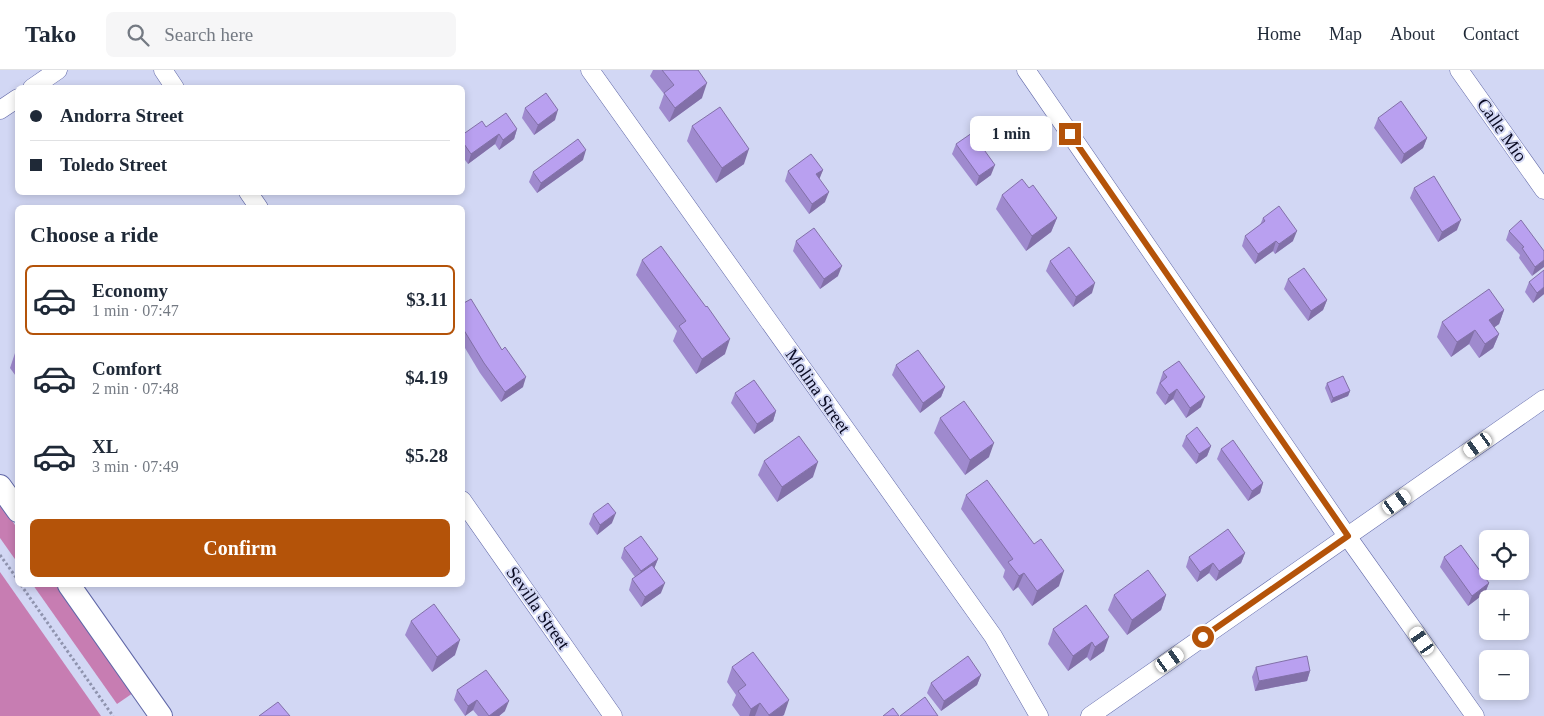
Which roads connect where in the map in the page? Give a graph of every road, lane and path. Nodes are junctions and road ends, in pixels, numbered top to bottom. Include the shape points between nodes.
1 (58, 70) edge
2 (163, 70) edge
3 (590, 70) edge
4 (1026, 70) edge
5 (1459, 70) edge
6 (36, 85) edge
7 (173, 85) edge
8 (15, 100) edge
9 (0, 110) edge
10 (1544, 190) edge
11 (1544, 399) edge
12 (0, 486) edge
13 (465, 504) edge
14 (15, 507) edge
15 (1348, 536) junction
16 (0, 555) edge
17 (15, 576) edge
18 (22, 587) edge
19 (71, 587) edge
20 (113, 716) edge
21 (161, 716) edge
22 (613, 716) edge
23 (1039, 716) edge
24 (1090, 716) edge
25 (1475, 716) edge

1 - 6 street
2 - 7 street
3 - 23 street, Molina Street via 993,636
4 - 15 street
5 - 10 street, Calle Mio
8 - 9 street
11 - 15 street
12 - 14 main road
13 - 22 street, Sevilla Street
15 - 24 street
15 - 25 street
16 - 17 path
18 - 20 path
19 - 21 main road

